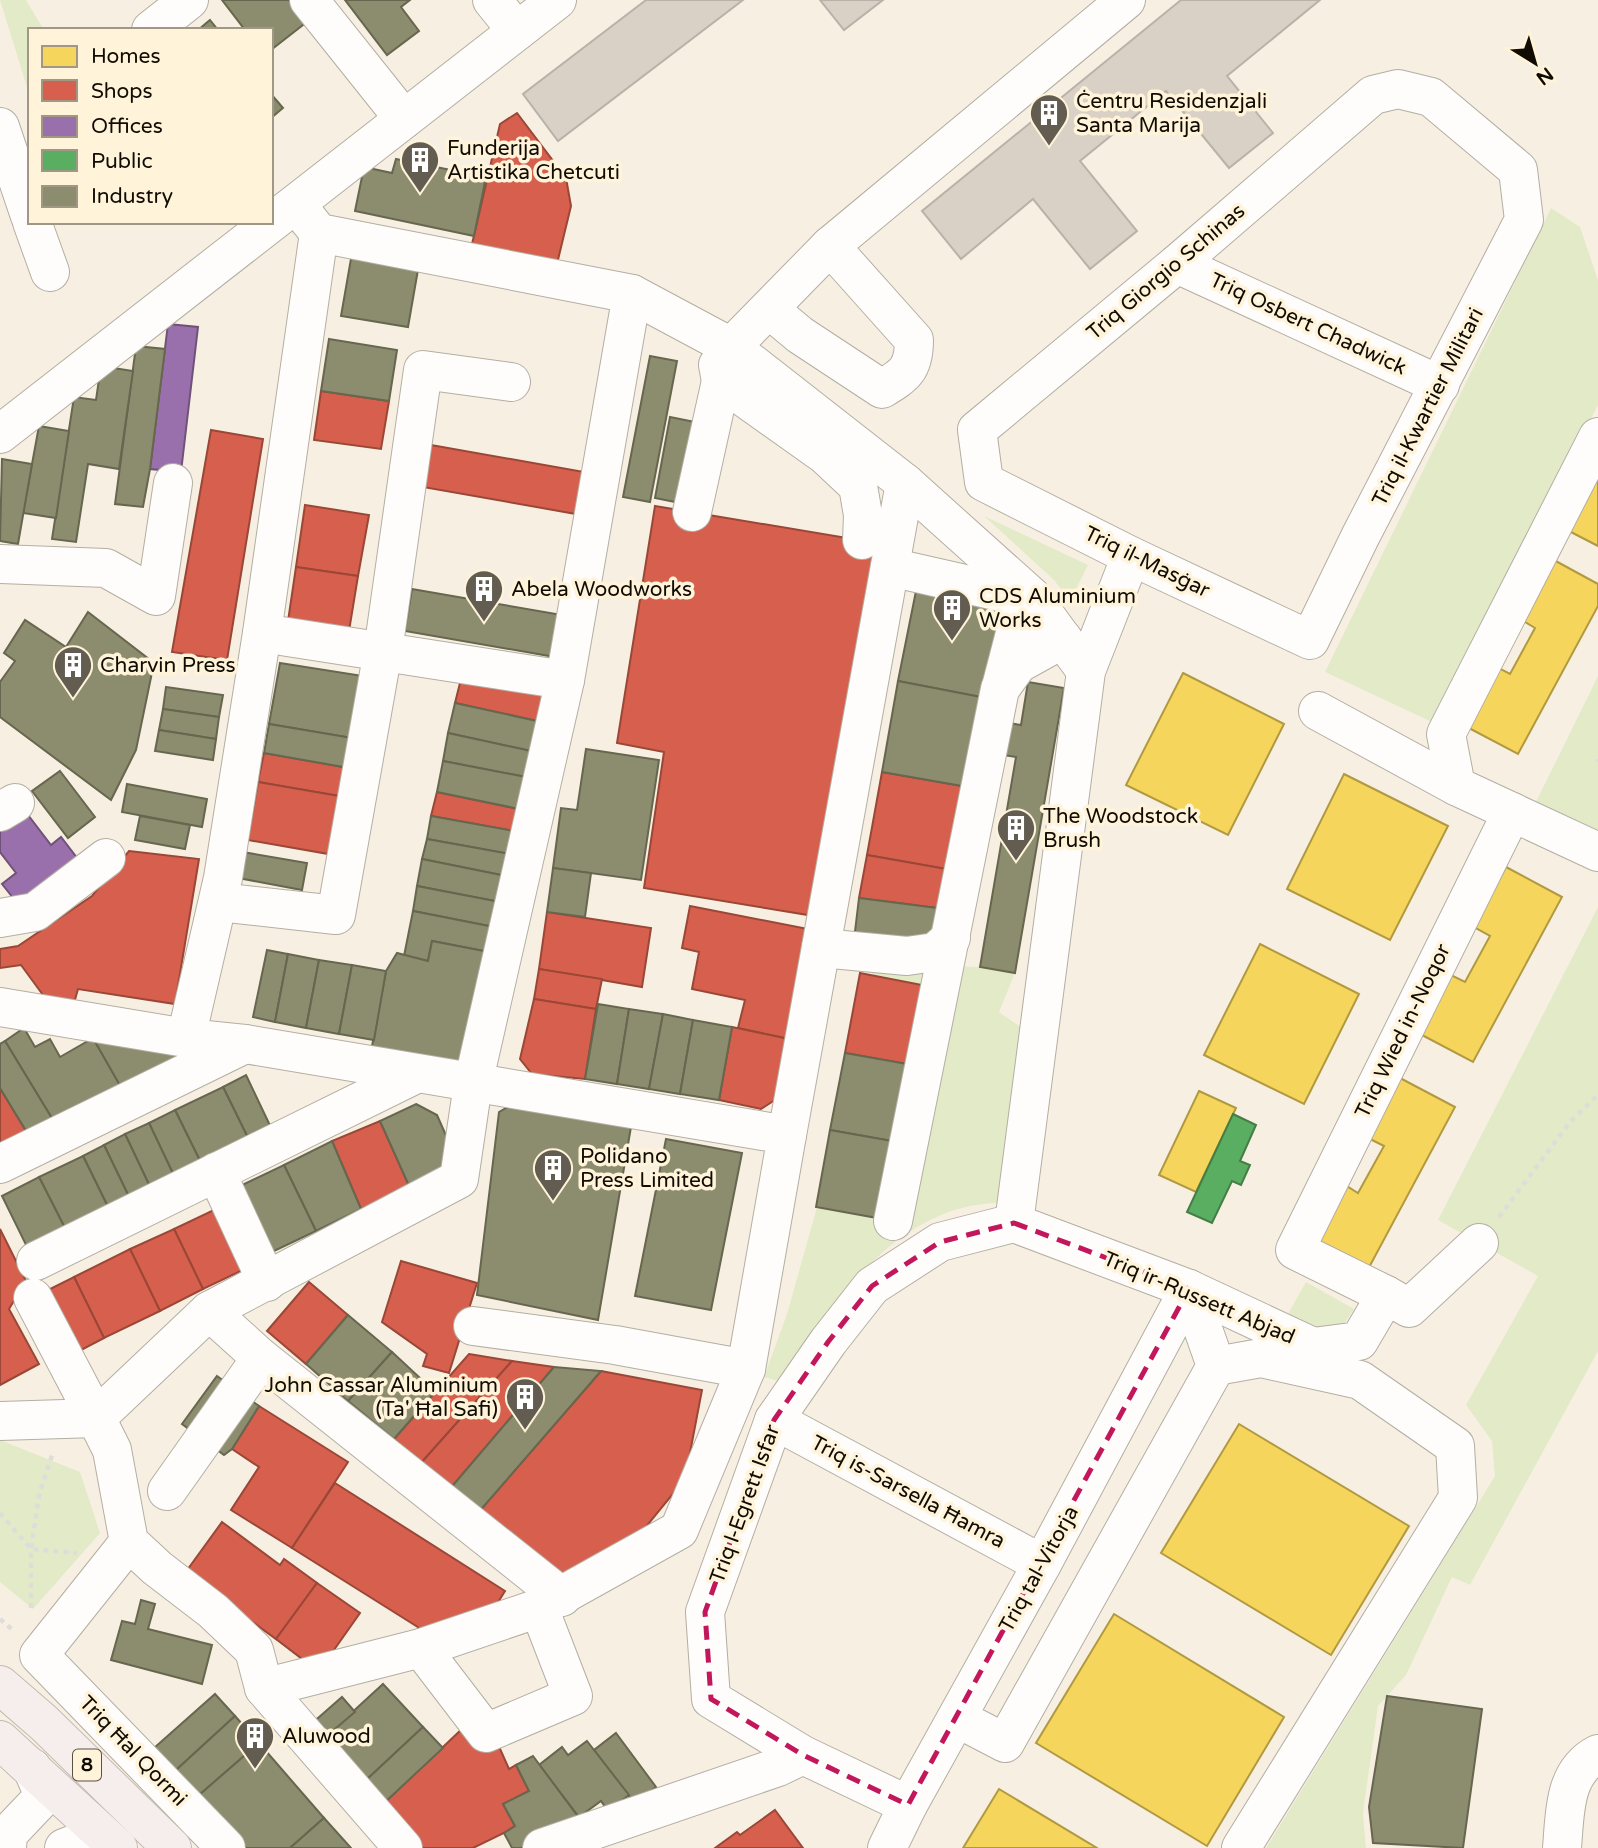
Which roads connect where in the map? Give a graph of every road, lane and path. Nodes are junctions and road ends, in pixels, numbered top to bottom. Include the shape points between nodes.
1 (189, 0) edge
2 (309, 0) edge
3 (492, 0) edge
4 (557, 0) edge
5 (1126, 0) edge
6 (154, 28) edge
7 (517, 31) junction
8 (1398, 89) joint
9 (404, 119) junction
10 (0, 127) edge
11 (296, 204) junction
12 (28, 210) edge
13 (273, 222) edge
14 (33, 224) edge
15 (270, 224) edge
16 (319, 233) junction
17 (831, 246) junction
18 (1177, 264) junction
19 (50, 272) dead end
20 (632, 294) junction
21 (769, 309) junction
22 (726, 364) junction
23 (511, 382) dead end
24 (1440, 385) junction
25 (0, 434) edge
26 (1598, 437) edge
27 (984, 482) joint
28 (173, 483) dead end
29 (905, 483) junction
30 (701, 513) dead end
31 (862, 540) dead end
32 (1131, 556) junction
33 (0, 564) edge
34 (890, 567) junction
35 (262, 634) junction
36 (1063, 639) junction
37 (1310, 640) joint
38 (383, 651) junction
39 (1086, 671) junction
40 (565, 680) junction
41 (1000, 689) junction
42 (1318, 711) dead end
43 (1456, 786) junction
44 (1512, 812) junction
45 (1598, 852) edge
46 (106, 858) dead end
47 (219, 902) junction
48 (0, 918) edge
49 (951, 938) junction
50 (821, 948) junction
51 (0, 1007) edge
52 (186, 1038) junction
53 (245, 1045) junction
54 (416, 1074) junction
55 (473, 1084) junction
56 (1598, 1095) edge
57 (787, 1135) junction
58 (0, 1164) edge
59 (216, 1172) junction
60 (893, 1222) dead end
61 (1014, 1223) junction
62 (1479, 1243) joint
63 (267, 1282) junction
64 (1189, 1289) junction
65 (1387, 1295) junction
66 (209, 1311) junction
67 (474, 1326) dead end
68 (261, 1358) junction
69 (1216, 1366) junction
70 (746, 1369) junction
71 (96, 1418) junction
72 (53, 1420) junction
73 (774, 1420) junction
74 (0, 1421) edge
75 (167, 1491) dead end
76 (0, 1513) edge
77 (32, 1549) junction
78 (119, 1554) junction
79 (1042, 1564) junction
80 (550, 1602) junction
81 (31, 1610) dead end
82 (421, 1648) junction
83 (0, 1685) edge
84 (264, 1688) junction
85 (957, 1718) junction
86 (0, 1740) edge
87 (1598, 1754) edge
88 (803, 1755) junction
89 (32, 1768) junction
90 (908, 1805) junction
91 (7, 1848) edge
92 (64, 1848) edge
93 (111, 1848) edge
94 (118, 1848) edge
95 (172, 1848) edge
96 (226, 1848) edge
97 (403, 1848) edge
98 (542, 1848) edge
99 (887, 1848) edge
100 (1241, 1848) edge
101 (1562, 1848) edge

1 - 6 street
2 - 9 street
3 - 7 street
4 - 7 street
5 - 17 street
7 - 9 street
8 - 18 street, Triq Giorgio Schinas via 1373,95
8 - 24 street, Triq il-Kwartier Militari via 1431,97 1518,170 1524,220
9 - 11 street
10 - 12 street
11 - 13 street
11 - 16 street
14 - 19 street
15 - 25 street
16 - 20 street
16 - 35 street
17 - 21 street
17 - 21 street via 914,340 914,359 901,378 882,389
18 - 24 street, Triq Osbert Chadwick
18 - 27 street, Triq Giorgio Schinas via 977,430
20 - 22 street
20 - 40 street via 590,615
21 - 22 street
22 - 29 street
22 - 30 street via 706,450
22 - 31 street via 858,486
23 - 38 street via 423,370
24 - 37 street, Triq il-Kwartier Militari
26 - 43 street via 1446,734
27 - 32 street, Triq il-Masġar
28 - 33 street via 156,596 106,568
29 - 34 street
29 - 36 street via 1032,597
32 - 37 street, Triq il-Masġar
32 - 39 street
34 - 41 street via 1009,594 1020,614
34 - 50 street
35 - 38 street
35 - 47 street
36 - 39 street
36 - 41 street via 1018,664
38 - 40 street
38 - 47 street via 336,915
39 - 61 street
40 - 55 street
41 - 49 street
42 - 43 street
43 - 44 street
44 - 45 street
44 - 65 street, Triq Wied in-Noqor via 1295,1250
46 - 48 street via 35,912
47 - 52 street
49 - 50 street via 935,952 907,956
49 - 60 street
50 - 57 street
51 - 52 street
52 - 53 street
53 - 54 street
53 - 58 street
54 - 55 street
54 - 59 street
55 - 57 street
55 - 63 street via 460,1180
56 - 62 path via 1570,1122
57 - 70 street
59 - 63 street
59 - 71 street via 35,1279
61 - 64 street, Triq ir-Russett Abjad
61 - 73 street, Triq l-Egrett Isfar via 940,1242 872,1286
62 - 65 street via 1409,1308
63 - 66 street
64 - 65 street, Triq ir-Russett Abjad via 1313,1347 1359,1341
64 - 69 street
64 - 79 street, Triq tal-Vitorja
66 - 68 street
66 - 71 street
67 - 70 street
68 - 75 street
68 - 80 street
69 - 85 street via 1005,1743
69 - 100 street via 1261,1358 1360,1380 1455,1446 1458,1498
70 - 80 street via 679,1530
71 - 72 street
71 - 78 street via 112,1450
72 - 74 street
72 - 77 path via 53,1457 39,1495
73 - 79 street, Triq is-Sarsella Ħamra
73 - 88 street, Triq l-Egrett Isfar via 705,1612 711,1699
76 - 77 path
77 - 78 path
77 - 81 path
78 - 84 street via 157,1567 213,1611 254,1650
78 - 96 street, Triq Ħal Qormi via 39,1655
79 - 85 street, Triq tal-Vitorja
80 - 82 street
80 - 82 street via 573,1696 486,1732
82 - 84 street
83 - 95 highway, Triq Ħal Qormi / 8
84 - 97 street
85 - 90 street, Triq tal-Vitorja
86 - 89 highway, 8
87 - 101 street via 1573,1778 1566,1798
88 - 90 street
88 - 98 street
89 - 91 street via 44,1796 8,1834
89 - 94 highway, 8
90 - 99 street, Triq tal-Vitorja
92 - 93 street via 93,1837

